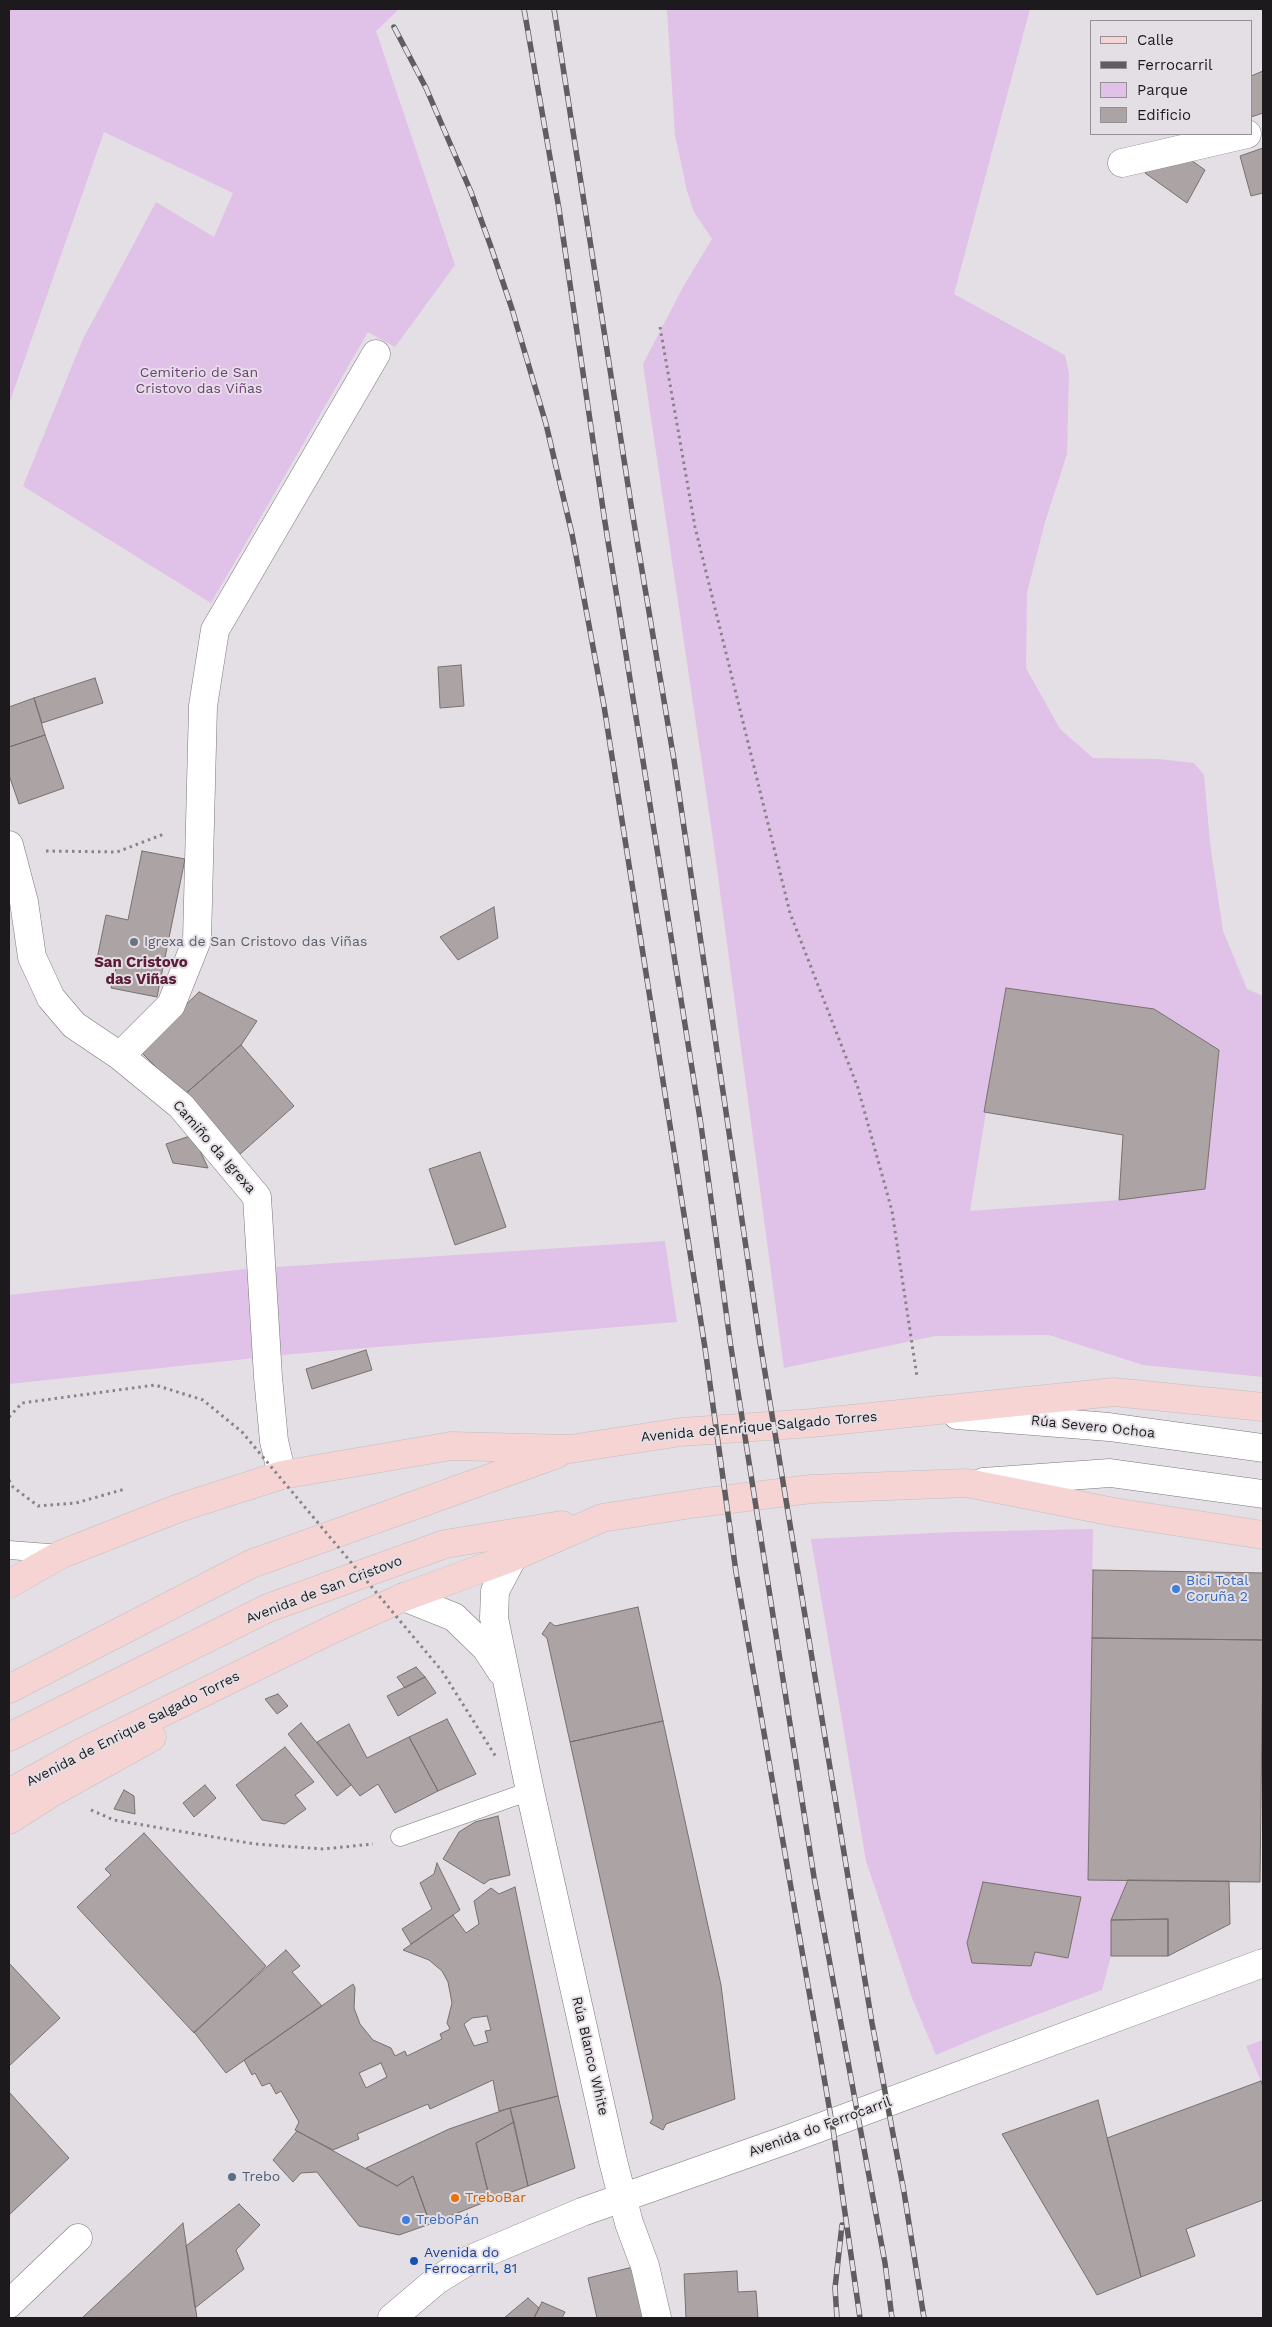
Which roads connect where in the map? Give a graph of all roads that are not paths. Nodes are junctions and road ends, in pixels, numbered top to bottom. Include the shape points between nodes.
1 (1243, 135) edge
2 (1122, 163) dead end
3 (376, 354) dead end
4 (10, 848) edge
5 (120, 1056) junction
6 (1263, 1407) edge
7 (922, 1412) junction
8 (1263, 1448) edge
9 (570, 1450) junction
10 (282, 1475) junction
11 (966, 1483) junction
12 (1263, 1494) edge
13 (602, 1518) junction
14 (1263, 1535) edge
15 (9, 1550) edge
16 (62, 1554) junction
17 (513, 1557) junction
18 (9, 1574) edge
19 (9, 1584) edge
20 (404, 1597) junction
21 (258, 1665) junction
22 (507, 1681) junction
23 (9, 1689) edge
24 (9, 1737) edge
25 (530, 1792) junction
26 (9, 1793) edge
27 (9, 1820) edge
28 (400, 1836) road end
29 (1263, 1963) edge
30 (622, 2197) junction
31 (78, 2238) dead end
32 (9, 2304) edge
33 (392, 2318) edge
34 (657, 2318) edge

1 - 2 street
3 - 5 street via 215,630 204,706 197,940 170,1005
4 - 5 street, Camiño da Igrexa via 24,902 32,957 50,998 74,1025
5 - 10 street, Camiño da Igrexa via 181,1106 257,1197 268,1377 274,1441
6 - 7 main road, Avenida de Enrique Salgado Torres via 1114,1392
7 - 8 street, Rúa Severo Ochoa via 1109,1427
7 - 9 main road, Avenida de Enrique Salgado Torres via 681,1432
9 - 10 main road, Avenida de Enrique Salgado Torres via 451,1446
9 - 23 main road via 251,1564
10 - 16 main road, Avenida de Enrique Salgado Torres via 179,1508
11 - 12 street via 1110,1473
11 - 13 main road, Avenida de Enrique Salgado Torres via 811,1489
11 - 14 main road, Avenida de Enrique Salgado Torres via 1114,1512
13 - 17 main road, Avenida de Enrique Salgado Torres
13 - 24 main road, Avenida de San Cristovo via 445,1544 268,1608
15 - 16 lane
16 - 18 main road
16 - 19 main road, Avenida de Enrique Salgado Torres
17 - 20 main road, Avenida de Enrique Salgado Torres
17 - 22 street, Rúa Blanco White via 495,1591 494,1618
20 - 21 main road, Avenida de Enrique Salgado Torres
20 - 22 street, Rúa Blanco White via 454,1617 486,1648
21 - 26 main road, Avenida de Enrique Salgado Torres via 86,1750
21 - 27 main road, Avenida de Enrique Salgado Torres via 153,1736
22 - 25 street, Rúa Blanco White
25 - 28 lane
25 - 30 street, Rúa Blanco White
29 - 30 street, Avenida do Ferrocarril via 786,2140
30 - 33 street, Avenida do Ferrocarril via 471,2259 437,2280
30 - 34 street, Rúa Blanco White
31 - 32 street

